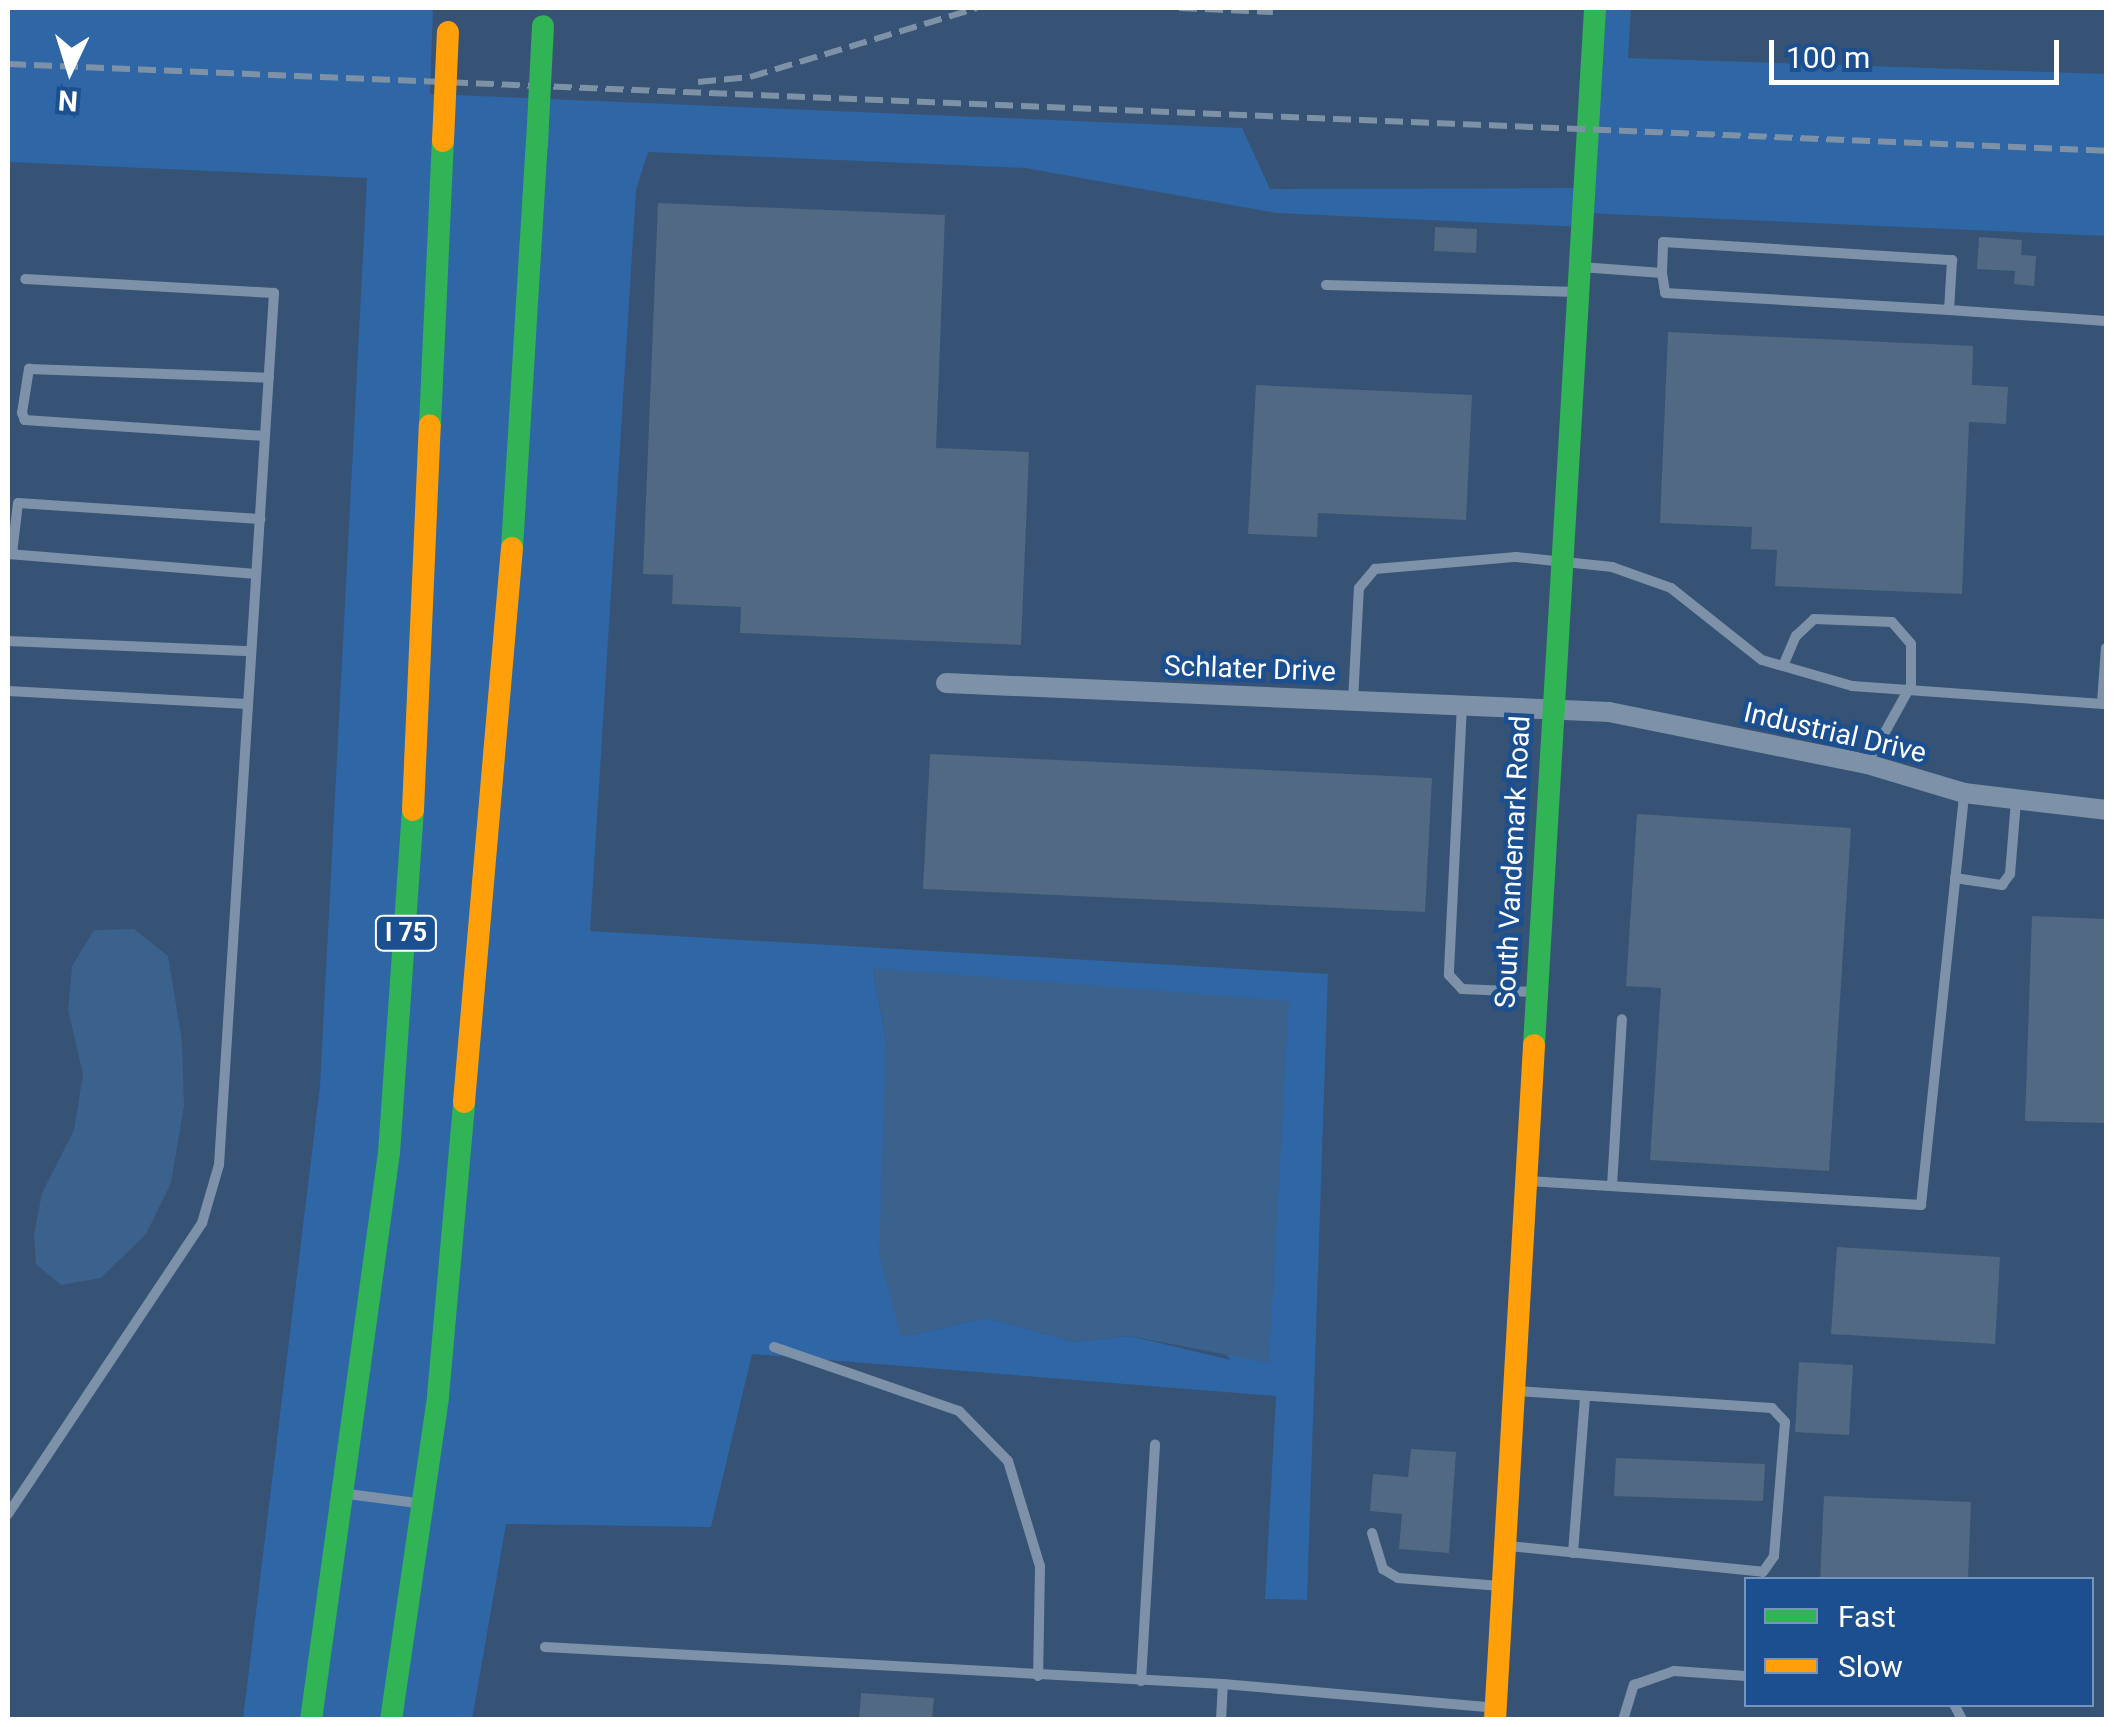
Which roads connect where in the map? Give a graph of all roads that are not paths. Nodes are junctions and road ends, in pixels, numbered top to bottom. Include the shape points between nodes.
1 (450, 8) edge
2 (1595, 8) edge
3 (543, 17) edge
4 (1580, 267) junction
5 (1662, 273) junction
6 (25, 278) dead end
7 (1326, 285) dead end
8 (1578, 292) junction
9 (1949, 310) junction
10 (2106, 320) edge
11 (269, 378) junction
12 (265, 436) junction
13 (260, 519) junction
14 (10, 554) edge
15 (1559, 558) junction
16 (256, 574) junction
17 (8, 641) edge
18 (2106, 648) edge
19 (251, 651) junction
20 (1782, 666) junction
21 (946, 684) dead end
22 (1911, 685) junction
23 (8, 691) edge
24 (1352, 701) junction
25 (2104, 703) edge
26 (247, 704) junction
27 (1462, 705) junction
28 (1552, 709) junction
29 (1867, 764) junction
30 (1964, 793) junction
31 (2016, 801) junction
32 (2106, 810) edge
33 (1955, 878) junction
34 (1536, 992) junction
35 (1622, 1018) dead end
36 (1528, 1181) junction
37 (1612, 1186) junction
38 (774, 1346) dead end
39 (1514, 1391) junction
40 (1586, 1396) junction
41 (1154, 1444) dead end
42 (342, 1493) junction
43 (422, 1504) junction
44 (8, 1514) edge
45 (1372, 1533) dead end
46 (1504, 1546) junction
47 (1573, 1553) junction
48 (1502, 1586) junction
49 (545, 1647) dead end
50 (1038, 1676) junction
51 (1744, 1676) edge
52 (1141, 1681) junction
53 (1223, 1684) junction
54 (1495, 1714) edge
55 (311, 1720) edge
56 (391, 1720) edge
57 (1221, 1720) edge
58 (1623, 1720) edge

1 - 42 main road, I 75, bridge via 410,894 390,1152
2 - 4 main road, South Vandemark Road
3 - 43 main road, I 75, bridge via 522,439 438,1396
4 - 5 lane
4 - 8 main road, South Vandemark Road
5 - 9 lane via 1665,293
5 - 9 lane via 1664,242 1952,260
6 - 11 lane via 274,293
7 - 8 lane
8 - 15 main road, South Vandemark Road
9 - 10 lane
11 - 12 lane
11 - 12 lane via 28,368 22,413 25,420
12 - 13 lane
13 - 14 lane via 18,504
13 - 16 lane
14 - 16 lane
15 - 20 lane via 1612,567 1671,588 1762,660
15 - 24 lane via 1375,570 1360,588
15 - 28 main road, South Vandemark Road
16 - 19 lane
17 - 19 lane
18 - 25 lane
19 - 26 lane
20 - 22 lane via 1852,686
20 - 22 lane via 1796,636 1814,620 1852,616 1892,622 1911,644
21 - 24 street, Schlater Drive
22 - 25 lane
22 - 29 lane
23 - 26 lane
24 - 27 street, Schlater Drive
26 - 44 lane via 219,1165 202,1223
27 - 28 street, Schlater Drive
27 - 34 lane via 1449,975 1462,988
28 - 29 street, Industrial Drive via 1610,712
28 - 34 main road, South Vandemark Road
29 - 30 street, Industrial Drive
30 - 31 street, Industrial Drive
30 - 33 lane
31 - 32 street, Industrial Drive
31 - 33 lane via 2010,874 2002,884
33 - 37 lane via 1921,1205
34 - 36 main road, South Vandemark Road
35 - 37 lane
36 - 37 lane
36 - 39 main road, South Vandemark Road
38 - 50 lane via 959,1411 1008,1461 1040,1566
39 - 40 lane
39 - 46 main road, South Vandemark Road
40 - 47 lane
40 - 47 lane via 1772,1408 1785,1422 1784,1441 1774,1556 1763,1572
41 - 52 lane
42 - 43 lane
42 - 55 main road, I 75
43 - 56 main road, I 75
45 - 48 lane via 1383,1569 1398,1578
46 - 47 lane
46 - 48 main road, South Vandemark Road
48 - 54 main road, South Vandemark Road
49 - 50 lane
50 - 52 lane
51 - 58 lane via 1674,1671 1634,1686
52 - 53 lane
53 - 54 lane
53 - 57 lane

